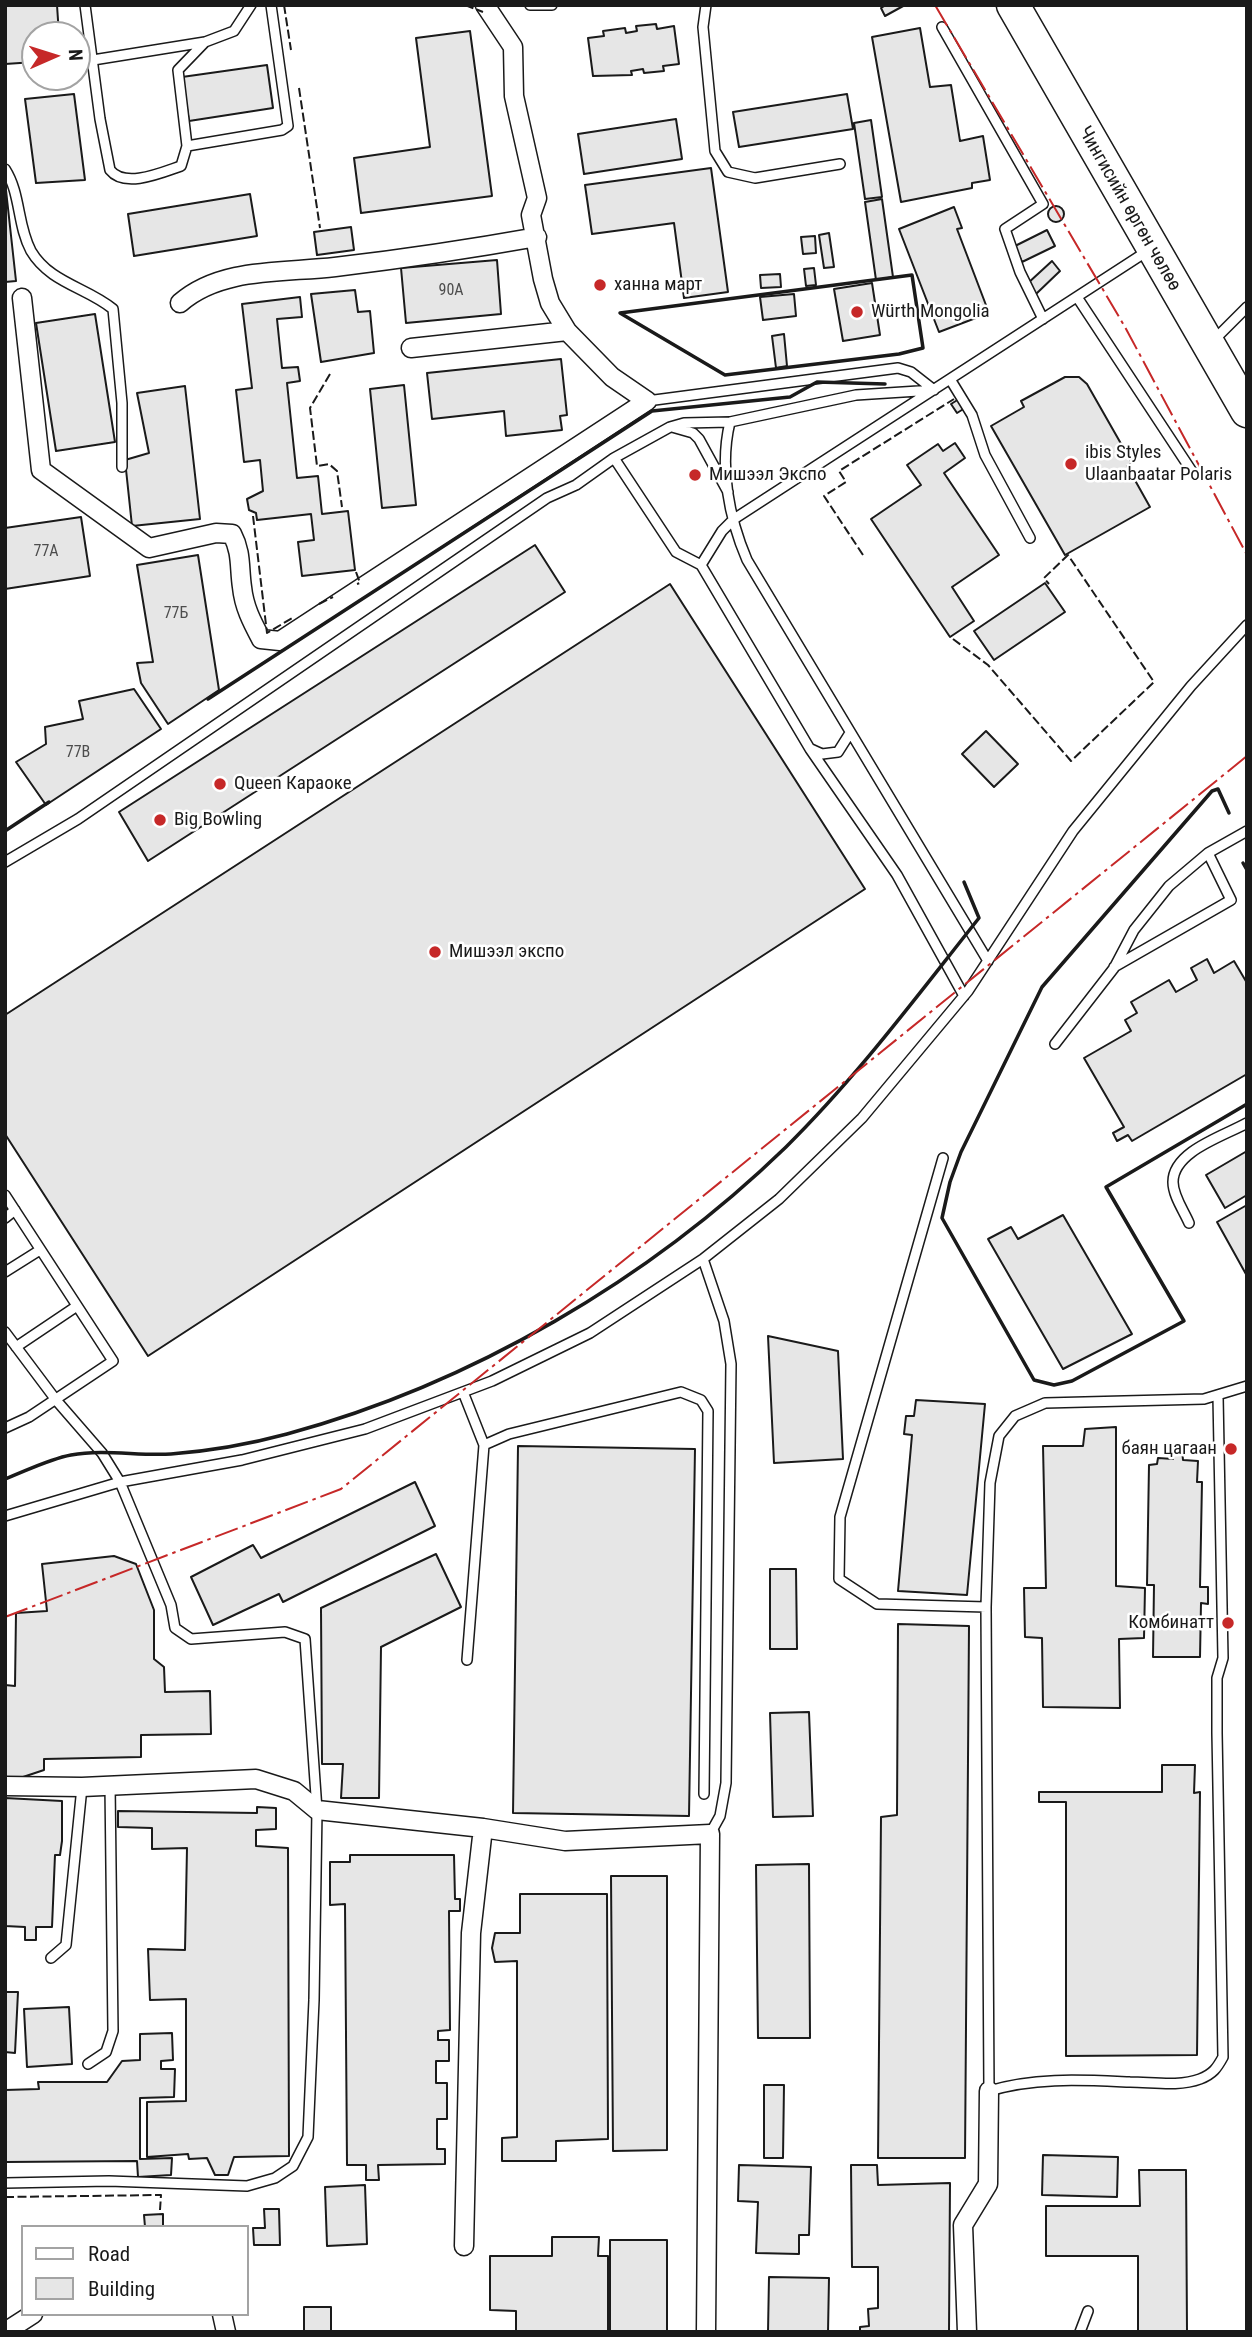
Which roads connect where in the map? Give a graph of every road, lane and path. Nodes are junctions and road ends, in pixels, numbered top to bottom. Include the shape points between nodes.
1 (85, 5) edge
2 (251, 5) edge
3 (271, 5) edge
4 (485, 5) edge
5 (530, 5) edge
6 (552, 5) edge
7 (706, 5) edge
8 (1013, 5) edge
9 (942, 27) dead end
10 (205, 42) junction
11 (93, 60) junction
12 (187, 146) junction
13 (840, 164) dead end
14 (5, 169) edge
15 (537, 237) junction
16 (1151, 248) junction
17 (1077, 297) junction
18 (22, 298) dead end
19 (180, 303) dead end
20 (1247, 307) edge
21 (1043, 319) junction
22 (568, 331) junction
23 (1208, 346) junction
24 (411, 348) dead end
25 (950, 379) junction
26 (934, 390) junction
27 (647, 401) junction
28 (1247, 411) edge
29 (730, 422) junction
30 (670, 427) junction
31 (614, 458) junction
32 (122, 467) dead end
33 (1193, 473) dead end
34 (729, 495) junction
35 (734, 519) junction
36 (1030, 538) dead end
37 (701, 565) junction
38 (1247, 625) edge
39 (849, 733) junction
40 (810, 749) junction
41 (1247, 831) edge
42 (1208, 853) junction
43 (5, 862) edge
44 (988, 961) junction
45 (1114, 968) junction
46 (964, 996) junction
47 (1055, 1044) dead end
48 (1247, 1123) edge
49 (943, 1158) dead end
50 (5, 1195) edge
51 (15, 1210) junction
52 (5, 1218) edge
53 (1189, 1223) dead end
54 (40, 1250) junction
55 (703, 1259) junction
56 (5, 1272) edge
57 (76, 1306) junction
58 (5, 1332) edge
59 (16, 1347) junction
60 (1247, 1386) edge
61 (463, 1392) junction
62 (1218, 1396) junction
63 (56, 1400) junction
64 (5, 1428) edge
65 (484, 1445) junction
66 (120, 1482) junction
67 (5, 1516) edge
68 (986, 1607) junction
69 (467, 1660) dead end
70 (110, 1785) junction
71 (5, 1786) edge
72 (82, 1787) junction
73 (704, 1794) dead end
74 (317, 1810) junction
75 (483, 1828) junction
76 (710, 1834) junction
77 (51, 1958) dead end
78 (88, 2064) dead end
79 (989, 2091) junction
80 (5, 2183) edge
81 (464, 2246) dead end
82 (1088, 2311) dead end
83 (30, 2316) edge
84 (5, 2332) edge
85 (706, 2332) edge
86 (967, 2332) edge
87 (1080, 2332) edge

1 - 11 lane
2 - 10 lane via 234,31
3 - 12 lane via 288,126
4 - 15 street via 513,47 514,96 537,198 531,215
5 - 6 lane
7 - 13 lane via 703,27 715,151 728,172 755,177
8 - 16 highway, Чингисийн өргөн чөлөө
9 - 21 lane via 1043,204 1004,229
10 - 11 lane
10 - 12 lane via 178,70
11 - 12 lane via 100,119 115,176 147,178 181,166
14 - 32 lane via 14,184 31,251 55,278 97,296 113,309 122,403
15 - 19 street via 332,268 257,273 194,290
15 - 22 street via 550,303
16 - 17 lane
16 - 23 highway, Чингисийн өргөн чөлөө
17 - 21 lane
17 - 33 lane
18 - 27 street via 41,470 149,548 216,533 232,534 241,551 247,613 261,639 280,641
20 - 23 lane
21 - 25 lane
22 - 24 street
22 - 27 street via 612,377
23 - 28 highway, Чингисийн өргөн чөлөө
25 - 26 lane
25 - 36 lane
26 - 27 lane via 898,368
26 - 29 lane via 856,395
26 - 35 lane
29 - 30 lane via 684,422
29 - 34 lane via 724,449
30 - 31 lane
30 - 34 lane via 699,439
31 - 37 lane via 676,551
31 - 43 lane via 576,485 547,498 78,819
34 - 35 lane
35 - 37 lane
35 - 39 lane via 747,560
37 - 40 lane
38 - 44 lane via 1073,831
39 - 40 lane via 838,752 822,754
39 - 44 lane
40 - 46 lane via 897,875
41 - 42 lane
42 - 45 lane via 1153,904
42 - 45 lane via 1231,900
44 - 46 lane
45 - 47 lane
46 - 55 lane via 862,1118 779,1199
48 - 53 lane via 1183,1158 1176,1168 1174,1190
49 - 68 lane via 840,1517 839,1579 877,1604
50 - 51 lane
51 - 52 lane
51 - 54 lane
54 - 56 lane
54 - 57 lane
55 - 61 lane via 590,1333
55 - 76 lane via 724,1321 732,1364 726,1783 720,1816
57 - 59 lane
57 - 63 lane via 113,1361
58 - 59 lane
59 - 63 lane
60 - 62 lane
61 - 65 lane
61 - 66 lane via 365,1429 242,1460
62 - 68 lane via 1045,1404 1015,1416 999,1436 990,1483
62 - 79 lane via 1223,1658 1217,1678 1217,1732 1223,2057 1214,2072 1198,2080 1017,2083
63 - 64 lane
63 - 66 lane via 102,1453
65 - 69 lane
65 - 73 lane via 509,1434 681,1392 701,1400 708,1411
66 - 67 lane
66 - 74 lane via 171,1605 175,1628 191,1639 285,1632 305,1639
68 - 79 lane
70 - 72 street
70 - 74 street via 256,1779 294,1791
70 - 78 lane via 113,2031 106,2052
71 - 72 street
72 - 77 lane via 66,1945
74 - 75 street
74 - 80 lane via 308,2137 293,2166 275,2179 247,2186
75 - 76 street via 565,1841
75 - 81 street via 471,1933
76 - 85 street
79 - 86 street via 988,2184 963,2225
82 - 87 lane
83 - 84 street

